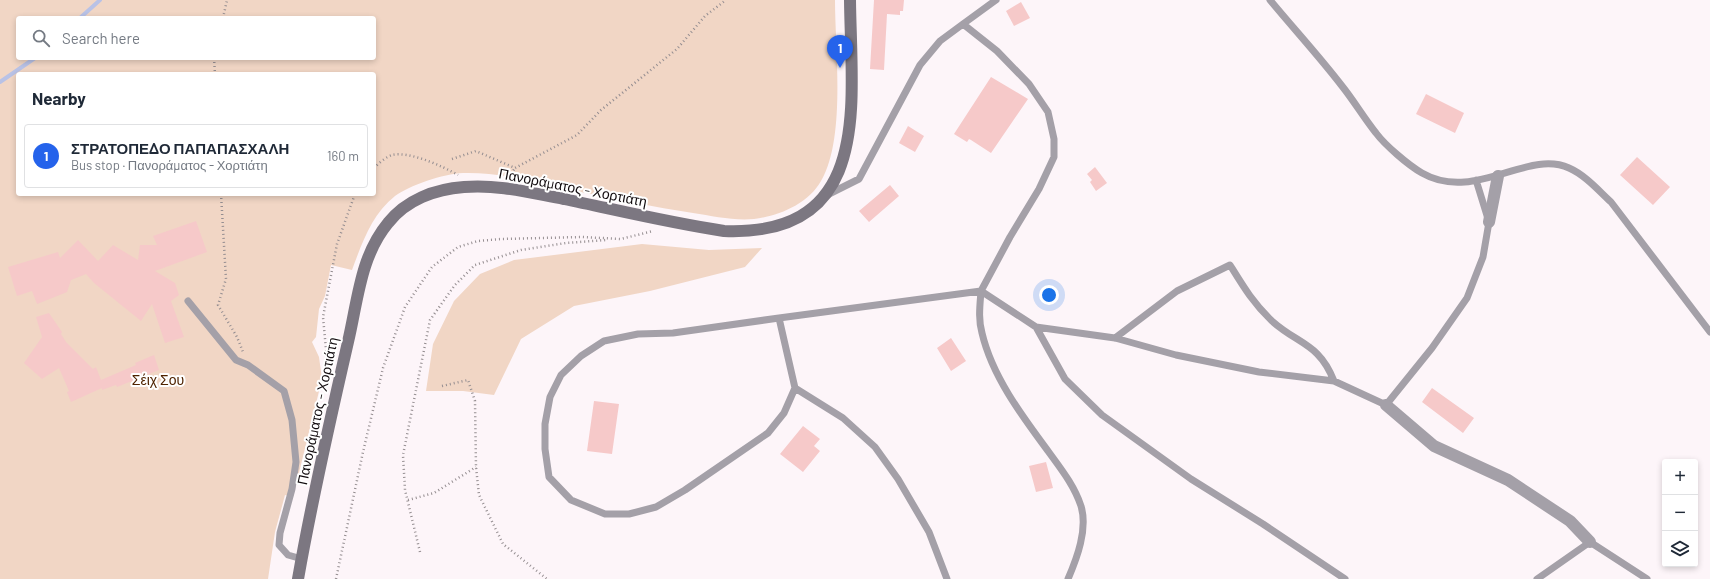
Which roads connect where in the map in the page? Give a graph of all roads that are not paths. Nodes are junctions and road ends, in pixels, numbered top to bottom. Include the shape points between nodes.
1 (850, 0) edge
2 (996, 0) edge
3 (1270, 0) edge
4 (963, 24) junction
5 (1498, 176) junction
6 (1476, 180) junction
7 (824, 197) junction
8 (1489, 222) junction
9 (981, 291) junction
10 (188, 301) dead end
11 (779, 318) junction
12 (1036, 327) junction
13 (1710, 332) edge
14 (1115, 338) junction
15 (1334, 381) junction
16 (795, 388) junction
17 (1386, 405) junction
18 (1590, 542) junction
19 (302, 558) junction
20 (298, 579) edge
21 (947, 579) edge
22 (1068, 579) edge
23 (1345, 579) edge
24 (1537, 579) edge
25 (1647, 579) edge

1 - 7 main road, Πανοράματος - Χορτιάτη via 849,138 842,165
2 - 4 lane
3 - 6 lane via 1318,55 1376,134 1401,156 1422,173 1451,183
4 - 7 lane via 940,40 920,65 859,179
4 - 9 lane via 997,51 1029,84 1048,112 1054,139 1054,157 1039,189
5 - 6 lane
5 - 8 street
5 - 13 lane via 1542,163 1568,167 1592,184 1611,202
6 - 8 lane
7 - 19 main road, Πανοράματος - Χορτιάτη via 797,218 752,232 724,231 490,186 465,186 437,191 422,196 398,212 372,247 357,294
8 - 17 lane via 1483,257 1468,298
9 - 11 lane
9 - 12 lane
9 - 22 lane via 979,312 982,333 996,371 1069,479 1081,507 1082,532 1075,563
10 - 19 lane via 236,360 248,365 284,391 292,420 296,462 279,545 288,555
11 - 16 lane
11 - 16 lane via 673,333 638,334 604,341 581,356 561,375 550,397 545,424 545,449 550,477 571,500 605,514 629,514 656,507 768,433 784,413
12 - 14 lane
12 - 23 lane via 1065,379 1102,415 1191,479
14 - 15 lane via 1198,360 1260,372
14 - 15 lane via 1177,291 1230,265 1251,299 1273,322 1315,350 1328,366
15 - 17 lane
16 - 21 lane via 843,418 875,447 898,479 929,532
17 - 18 street via 1434,446 1508,480 1570,521
18 - 24 lane
18 - 25 lane
19 - 20 main road, Πανοράματος - Χορτιάτη

